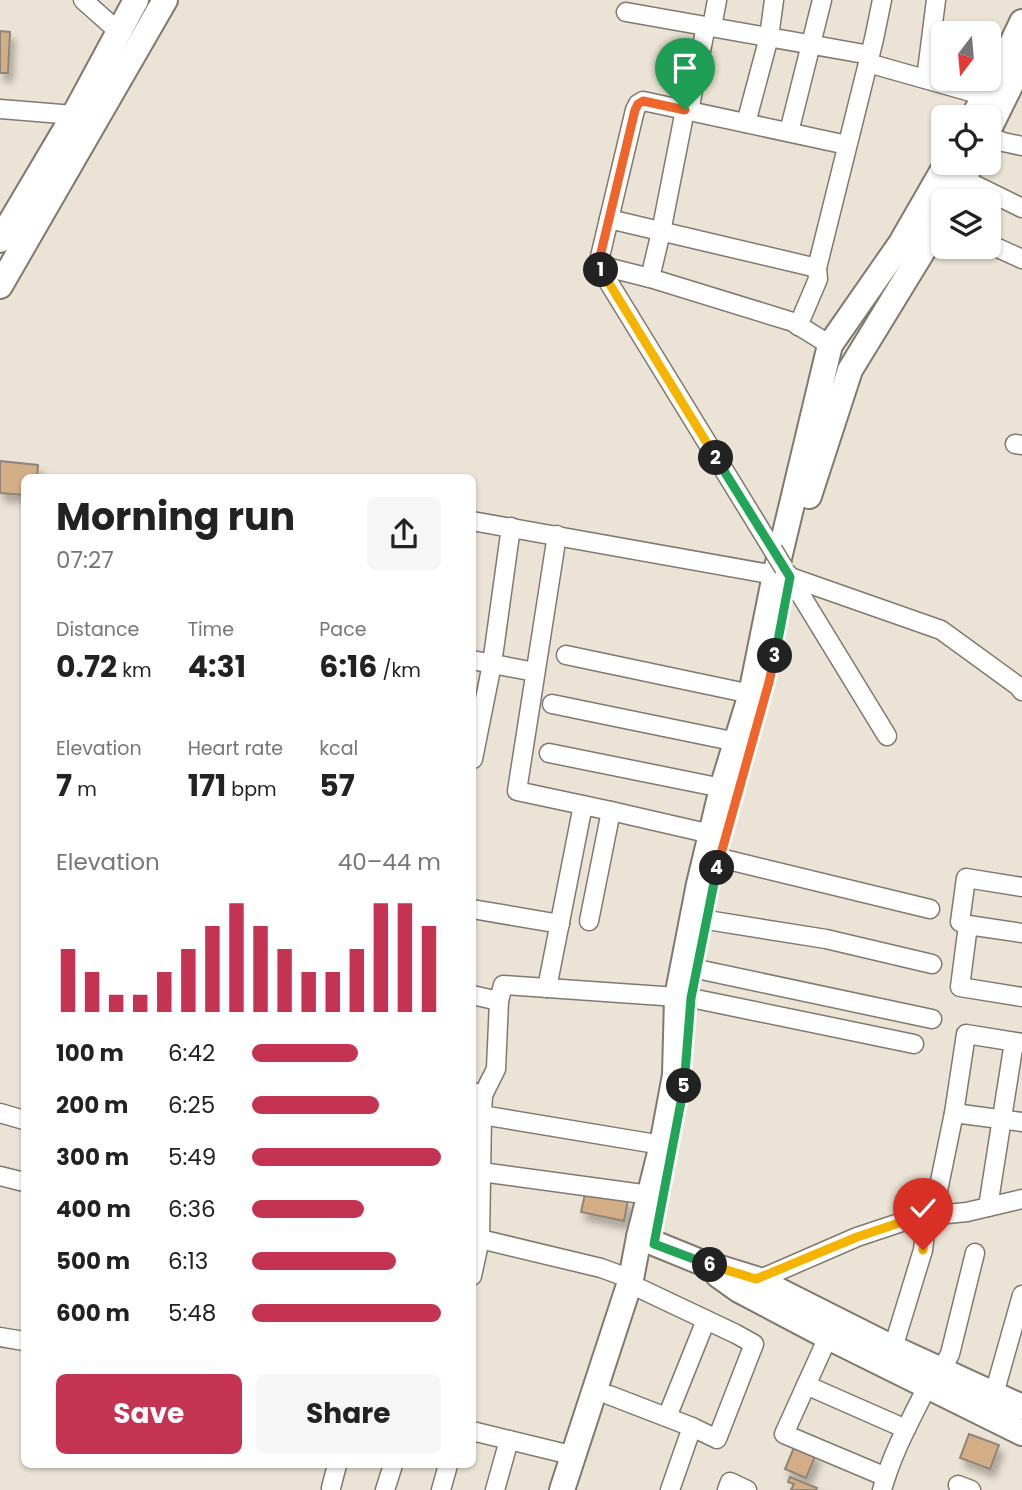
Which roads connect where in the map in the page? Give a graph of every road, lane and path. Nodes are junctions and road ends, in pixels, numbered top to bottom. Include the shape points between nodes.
1 (83, 0) edge
2 (136, 0) edge
3 (164, 0) edge
4 (666, 0) edge
5 (717, 0) edge
6 (775, 0) edge
7 (822, 0) edge
8 (882, 0) edge
9 (936, 0) edge
10 (626, 12) dead end
11 (662, 18) junction
12 (1022, 22) edge
13 (709, 27) junction
14 (119, 32) junction
15 (769, 37) junction
16 (812, 45) junction
17 (869, 59) junction
18 (1022, 61) edge
19 (926, 79) junction
20 (985, 96) junction
21 (980, 105) edge
22 (1001, 105) edge
23 (0, 109) edge
24 (687, 110) junction
25 (74, 115) junction
26 (746, 123) junction
27 (789, 132) junction
28 (1001, 141) edge
29 (847, 145) junction
30 (1022, 146) edge
31 (955, 175) edge
32 (972, 175) edge
33 (1022, 208) edge
34 (609, 219) junction
35 (662, 232) junction
36 (0, 240) edge
37 (931, 240) edge
38 (1001, 249) edge
39 (1022, 259) edge
40 (598, 265) junction
41 (817, 268) junction
42 (650, 278) junction
43 (0, 286) edge
44 (799, 326) junction
45 (830, 345) junction
46 (476, 522) edge
47 (511, 527) junction
48 (557, 535) junction
49 (783, 573) junction
50 (566, 655) dead end
51 (476, 661) edge
52 (492, 664) junction
53 (536, 672) junction
54 (1022, 691) edge
55 (751, 694) junction
56 (552, 705) dead end
57 (887, 736) dead end
58 (737, 743) junction
59 (476, 744) edge
60 (549, 753) dead end
61 (722, 788) junction
62 (583, 804) junction
63 (611, 811) junction
64 (711, 834) junction
65 (720, 858) junction
66 (1022, 887) edge
67 (930, 909) dead end
68 (476, 910) edge
69 (589, 920) dead end
70 (707, 920) junction
71 (560, 924) junction
72 (968, 925) junction
73 (1022, 933) edge
74 (932, 964) dead end
75 (696, 969) junction
76 (547, 988) junction
77 (476, 996) edge
78 (1022, 997) edge
79 (684, 998) junction
80 (499, 1001) junction
81 (932, 1019) dead end
82 (1018, 1042) edge
83 (914, 1044) dead end
84 (478, 1093) edge
85 (0, 1113) edge
86 (954, 1113) junction
87 (482, 1115) junction
88 (21, 1119) edge
89 (1002, 1119) junction
90 (1022, 1122) edge
91 (662, 1145) junction
92 (481, 1172) junction
93 (0, 1175) edge
94 (21, 1181) edge
95 (650, 1195) junction
96 (1022, 1199) edge
97 (988, 1207) junction
98 (930, 1216) junction
99 (476, 1238) edge
100 (647, 1240) junction
101 (975, 1254) dead end
102 (636, 1284) junction
103 (748, 1285) junction
104 (1022, 1295) edge
105 (706, 1320) junction
106 (0, 1337) edge
107 (828, 1337) junction
108 (21, 1340) edge
109 (893, 1348) junction
110 (934, 1378) junction
111 (806, 1385) junction
112 (994, 1394) junction
113 (609, 1395) junction
114 (1022, 1407) edge
115 (667, 1417) junction
116 (692, 1427) junction
117 (906, 1429) junction
118 (476, 1432) edge
119 (1022, 1433) edge
120 (509, 1440) junction
121 (575, 1456) junction
122 (336, 1468) edge
123 (392, 1468) edge
124 (447, 1468) edge
125 (884, 1483) edge
126 (331, 1488) dead end
127 (385, 1490) edge
128 (441, 1490) edge
129 (495, 1490) edge
130 (562, 1490) edge
131 (576, 1490) edge
132 (670, 1490) edge
133 (727, 1490) edge
134 (747, 1490) edge

1 - 14 street
2 - 14 street
3 - 43 street
4 - 11 street
5 - 13 street
6 - 15 street
7 - 16 street
8 - 17 street
9 - 19 street
10 - 11 street
11 - 13 street
12 - 20 street
13 - 15 street
13 - 24 street
14 - 25 street
15 - 16 street
15 - 26 street
16 - 17 street
16 - 27 street
17 - 19 street
17 - 29 street
18 - 22 street
19 - 20 street
20 - 21 street
23 - 25 street
24 - 26 street
24 - 34 street via 643,101 638,104
24 - 35 street
25 - 36 street
26 - 27 street
27 - 29 street
28 - 30 street
29 - 41 street
31 - 45 street
32 - 33 street
34 - 35 street
34 - 40 street
35 - 41 street
35 - 42 street
37 - 49 street via 850,370
38 - 39 street
40 - 42 street
40 - 49 street, bridge
41 - 44 street via 818,279
42 - 44 street
44 - 45 street
45 - 49 street
46 - 47 street
47 - 48 street
47 - 52 street
48 - 49 street
48 - 53 street
49 - 54 street via 941,630
49 - 55 street
49 - 57 street
49 - 65 street via 769,682
50 - 55 street
51 - 52 street
52 - 53 street
52 - 59 street
53 - 62 street via 517,791
55 - 58 street
56 - 58 street
58 - 61 street
60 - 61 street
61 - 64 street
62 - 63 street
62 - 71 street
63 - 64 street
63 - 69 street
64 - 79 street via 699,884
65 - 67 street
65 - 70 street
66 - 72 street via 966,878 960,922
68 - 71 street
70 - 74 street via 826,939
70 - 75 street
71 - 76 street
72 - 73 street
72 - 78 street via 960,987
75 - 79 street
75 - 81 street
76 - 79 street
76 - 80 street via 503,985
77 - 80 street
79 - 83 street
79 - 91 street
79 - 100 street via 685,1084
80 - 84 street via 496,1069
82 - 86 street via 966,1034
82 - 89 street
84 - 87 street
85 - 88 street
86 - 89 street
86 - 98 street
87 - 91 street
87 - 92 street
89 - 90 street
89 - 97 street
91 - 95 street
92 - 95 street
92 - 99 street
93 - 94 street
95 - 100 street
96 - 97 street
97 - 98 street
98 - 103 street via 857,1237
98 - 109 street
99 - 102 street via 601,1268
100 - 102 street
100 - 103 street
101 - 110 street via 950,1354
102 - 105 street
102 - 113 street
102 - 121 street
103 - 107 street
103 - 109 street
104 - 112 street
105 - 115 street
105 - 116 street via 754,1344 717,1439
106 - 108 street
107 - 110 street
107 - 111 street
109 - 110 street
110 - 112 street
110 - 117 street
110 - 119 street
111 - 117 street
111 - 125 street via 784,1434
112 - 114 street
113 - 115 street
113 - 131 street
115 - 116 street
116 - 132 street
117 - 125 street
118 - 120 street
120 - 121 street
120 - 129 street
121 - 130 street
122 - 126 street
123 - 127 street
124 - 128 street
133 - 134 street via 730,1482

